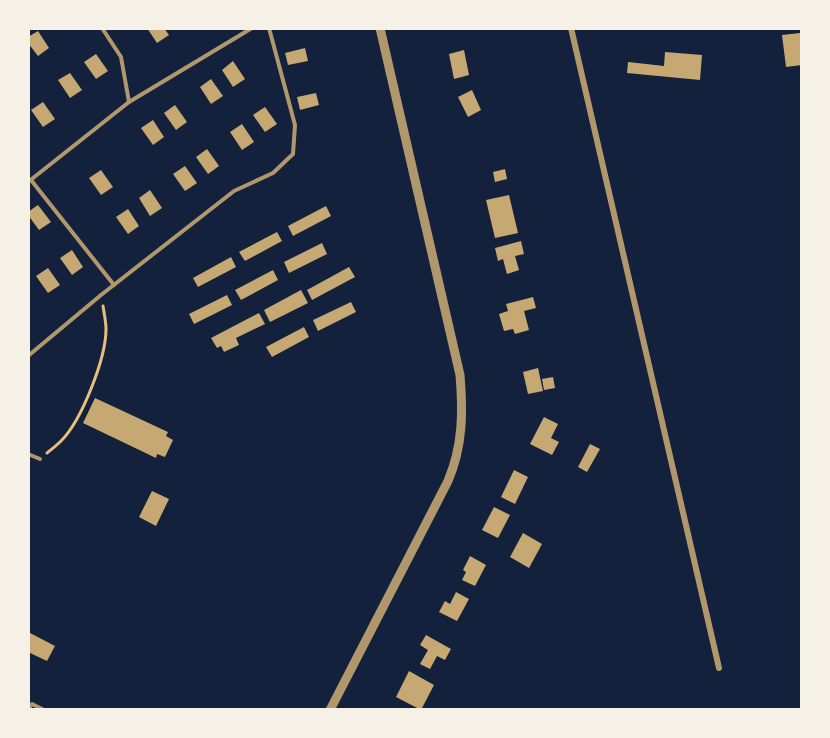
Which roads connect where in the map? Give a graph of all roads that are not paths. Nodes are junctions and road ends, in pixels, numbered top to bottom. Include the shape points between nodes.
1 (102, 28) edge
2 (252, 28) edge
3 (268, 28) edge
4 (380, 28) edge
5 (571, 28) edge
6 (129, 102) junction
7 (30, 181) edge
8 (114, 285) junction
9 (28, 356) edge
10 (28, 454) edge
11 (40, 459) road end
12 (719, 668) dead end
13 (28, 709) edge
14 (44, 710) edge
15 (330, 710) edge

1 - 6 lane via 121,57
2 - 6 lane
3 - 8 lane via 295,125 293,154 273,173 234,191
4 - 15 street via 460,375 462,422 456,462 448,481
5 - 12 street
6 - 7 lane
7 - 8 lane
8 - 9 lane
10 - 11 lane
13 - 14 lane via 32,704

